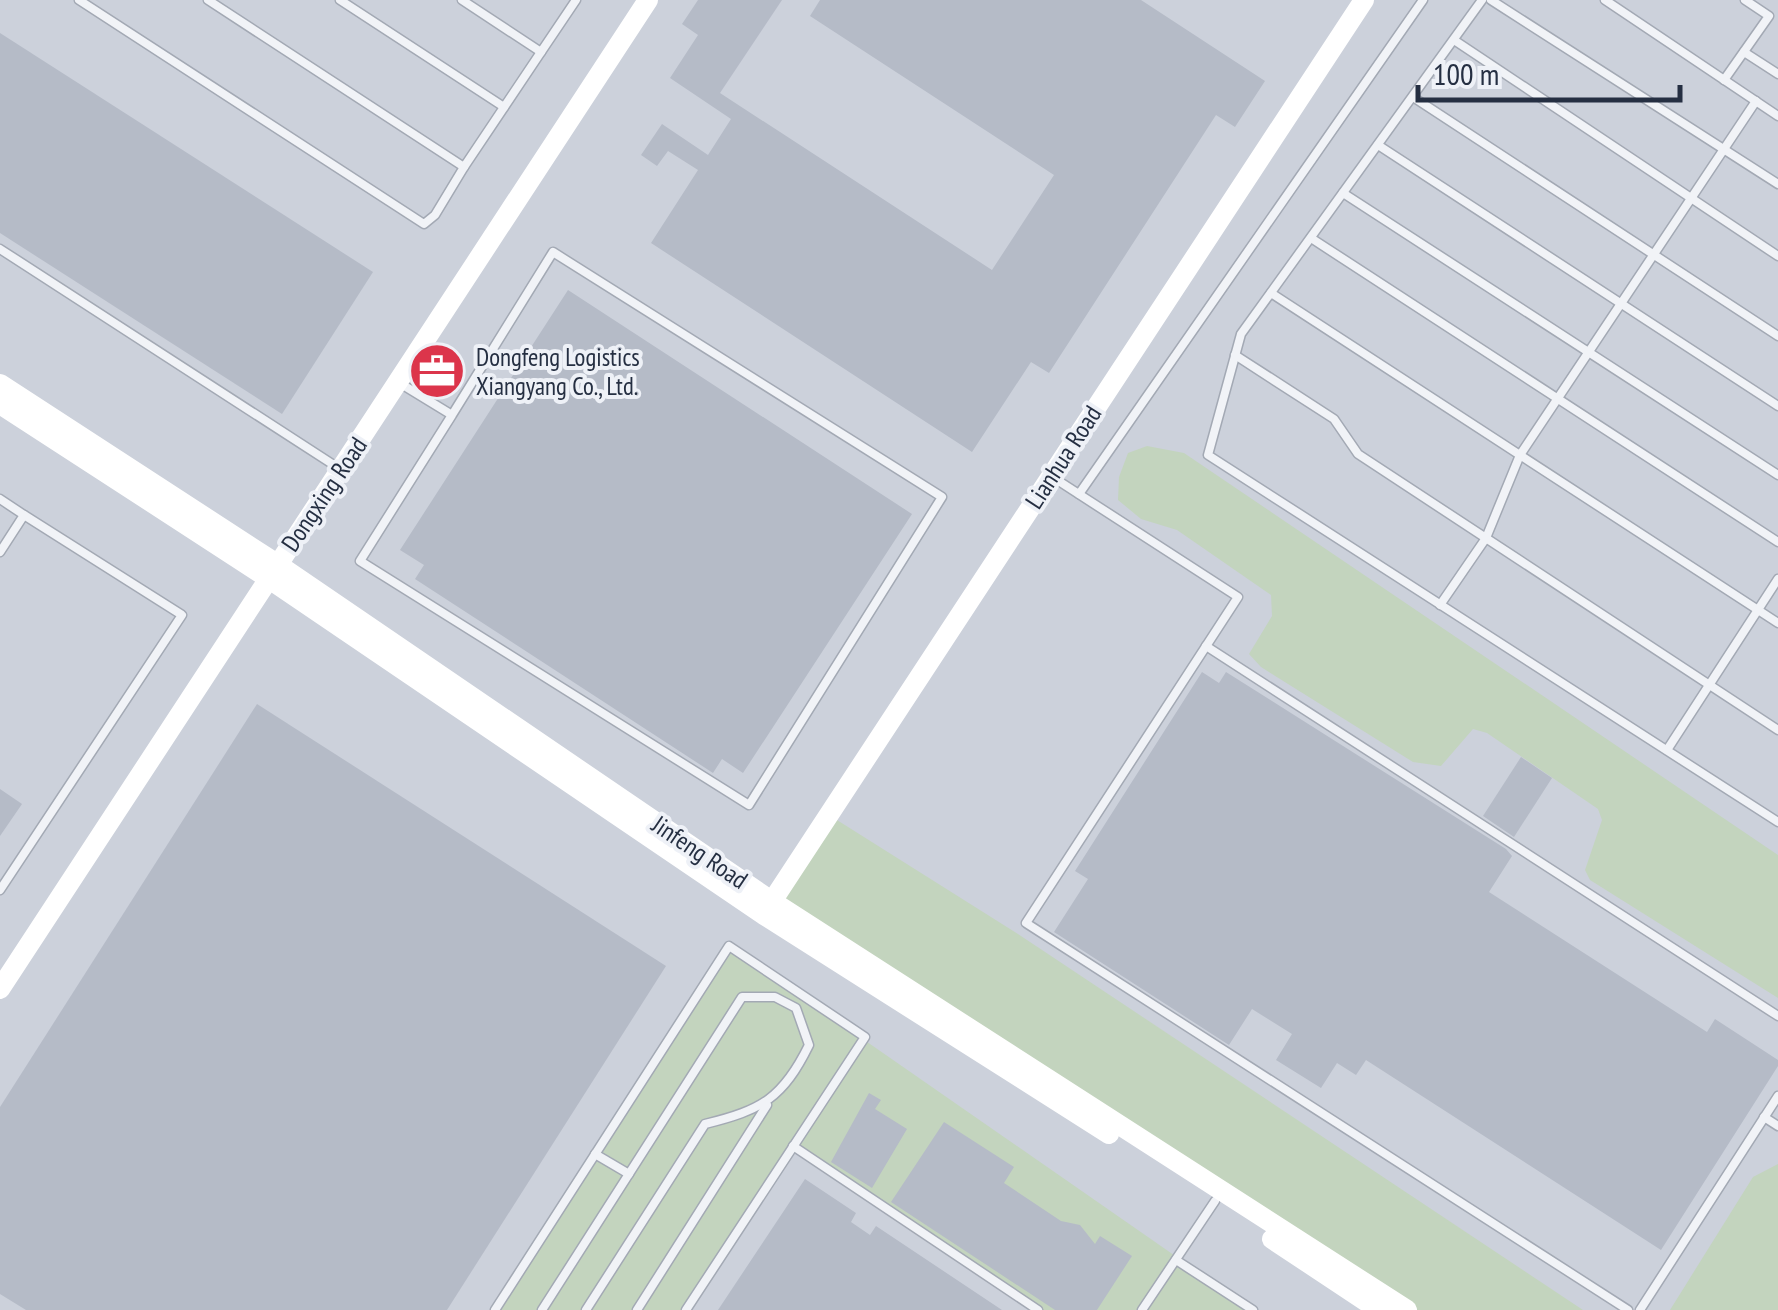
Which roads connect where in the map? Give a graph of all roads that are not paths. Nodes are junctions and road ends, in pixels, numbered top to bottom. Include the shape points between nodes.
1 (79, 0) edge
2 (208, 0) edge
3 (340, 0) edge
4 (462, 0) edge
5 (576, 0) edge
6 (648, 0) edge
7 (1364, 0) edge
8 (1423, 0) edge
9 (1482, 0) edge
10 (1491, 0) edge
11 (1605, 0) edge
12 (1745, 0) edge
13 (1454, 40) junction
14 (541, 52) junction
15 (1744, 52) junction
16 (1778, 74) edge
17 (1724, 80) junction
18 (1413, 97) junction
19 (1756, 101) junction
20 (504, 107) junction
21 (1778, 116) edge
22 (1378, 145) junction
23 (1724, 150) junction
24 (464, 168) junction
25 (1778, 184) edge
26 (1343, 193) junction
27 (1692, 198) junction
28 (1311, 238) junction
29 (0, 249) edge
30 (1654, 254) junction
31 (1778, 256) edge
32 (1270, 294) junction
33 (1621, 304) junction
34 (1778, 336) edge
35 (1589, 352) junction
36 (1236, 356) junction
37 (398, 382) junction
38 (0, 384) edge
39 (1558, 398) junction
40 (0, 404) edge
41 (1778, 406) edge
42 (452, 415) junction
43 (1520, 455) junction
44 (340, 468) junction
45 (1778, 475) edge
46 (1050, 476) junction
47 (1079, 494) junction
48 (0, 499) edge
49 (24, 515) junction
50 (1486, 538) junction
51 (1778, 542) edge
52 (0, 552) edge
53 (272, 571) junction
54 (1778, 579) edge
55 (1440, 605) junction
56 (1758, 610) junction
57 (1778, 623) edge
58 (1206, 646) junction
59 (1710, 685) junction
60 (1778, 730) edge
61 (1667, 750) junction
62 (1778, 822) edge
63 (0, 890) edge
64 (768, 908) junction
65 (0, 988) edge
66 (1778, 1016) edge
67 (1778, 1096) edge
68 (770, 1101) junction
69 (1764, 1118) junction
70 (1778, 1126) edge
71 (793, 1146) junction
72 (595, 1154) junction
73 (629, 1174) junction
74 (1215, 1200) junction
75 (1176, 1260) junction
76 (495, 1310) edge
77 (542, 1310) edge
78 (586, 1310) edge
79 (637, 1310) edge
80 (686, 1310) edge
81 (1038, 1310) edge
82 (1142, 1310) edge
83 (1253, 1310) edge
84 (1378, 1310) edge
85 (1407, 1310) edge
86 (1628, 1310) edge
87 (1640, 1310) edge

1 - 24 lane via 424,224
2 - 24 lane
3 - 20 lane
4 - 14 lane
5 - 14 lane
6 - 37 street, Dongxing Road
7 - 46 street, Lianhua Road
8 - 47 lane
9 - 13 lane
10 - 23 lane
11 - 17 lane
12 - 15 lane via 1769,16
13 - 18 lane
13 - 27 lane
14 - 20 lane
15 - 16 lane
15 - 17 lane
17 - 19 lane
18 - 22 lane
18 - 30 lane
19 - 21 lane
19 - 23 lane
20 - 24 lane
22 - 26 lane
22 - 33 lane
23 - 25 lane
23 - 27 lane
26 - 28 lane
26 - 35 lane
27 - 30 lane
27 - 31 lane
28 - 32 lane
28 - 39 lane
29 - 44 lane
30 - 33 lane
30 - 34 lane
32 - 36 lane via 1241,334
32 - 43 lane
33 - 35 lane
33 - 41 lane
35 - 39 lane
35 - 45 lane
36 - 50 lane via 1334,420 1358,454
36 - 55 lane via 1208,455
37 - 42 lane
37 - 44 street, Dongxing Road
38 - 53 street, Jinfeng Road
39 - 43 lane
39 - 51 lane
40 - 53 street, Jinfeng Road
42 - 42 lane via 360,561 749,806 942,497 553,252
43 - 50 lane
43 - 56 lane
44 - 53 street, Dongxing Road
46 - 47 lane
46 - 64 street, Lianhua Road
47 - 58 lane via 1238,597
48 - 49 lane
49 - 52 lane
49 - 63 lane via 182,615
50 - 55 lane
50 - 59 lane
53 - 64 street, Jinfeng Road
53 - 65 street, Dongxing Road
54 - 56 lane
55 - 61 lane
56 - 57 lane
56 - 59 lane
58 - 66 lane
58 - 86 lane via 1026,923
59 - 60 lane
59 - 61 lane
61 - 62 lane
64 - 74 street, Jinfeng Road
64 - 85 street, Jinfeng Road
67 - 69 lane
68 - 73 lane via 792,1079 810,1045 796,1008 776,997 742,997
68 - 78 lane via 705,1124
68 - 79 lane
69 - 70 lane
69 - 87 lane
71 - 72 lane via 865,1037 729,946
71 - 80 lane
71 - 81 lane
72 - 73 lane
72 - 76 lane
73 - 77 lane
74 - 75 lane
74 - 84 street, Jinfeng Road
75 - 82 lane
75 - 83 lane

